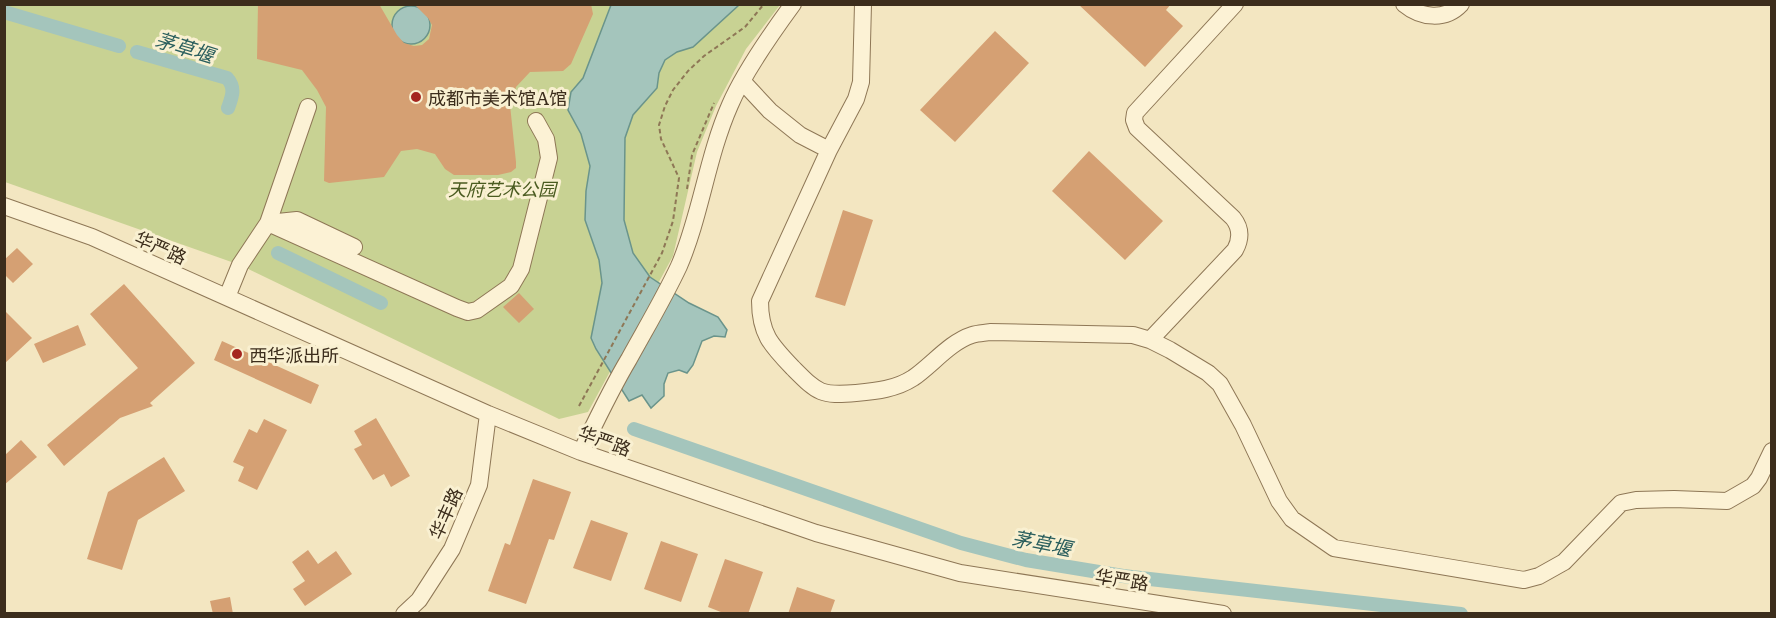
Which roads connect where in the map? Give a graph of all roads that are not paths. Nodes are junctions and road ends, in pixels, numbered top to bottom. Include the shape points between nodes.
1 (793, 4) edge
2 (863, 4) edge
3 (1235, 4) edge
4 (1404, 4) edge
5 (1461, 4) edge
6 (743, 82) junction
7 (308, 107) dead end
8 (536, 121) dead end
9 (829, 150) junction
10 (4, 206) edge
11 (268, 223) junction
12 (354, 246) dead end
13 (227, 297) junction
14 (1150, 340) junction
15 (488, 414) junction
16 (581, 452) junction
17 (1772, 452) edge
18 (404, 614) edge
19 (1223, 614) edge

1 - 6 street
2 - 9 street via 859,91
3 - 14 street via 1135,113 1137,128 1238,224 1240,242
4 - 5 street via 1425,16 1449,14
6 - 9 street via 800,135
6 - 16 street via 730,104 710,161 679,265
7 - 11 street
8 - 11 street via 546,139 549,158 521,269 511,286 477,310 457,308
9 - 14 street via 760,301 765,336 818,391 833,395 894,388 972,335 990,332 1133,334
10 - 13 street, 华严路 via 92,237
11 - 12 street via 297,220
11 - 13 street via 240,265
13 - 15 street, 华严路
14 - 17 street via 1220,384 1279,501 1292,519 1334,548 1524,580 1563,562 1620,503 1727,501 1753,486
15 - 16 street, 华严路
15 - 18 street, 华丰路 via 479,485 452,549 419,600
16 - 19 street, 华严路 via 816,533 960,573

